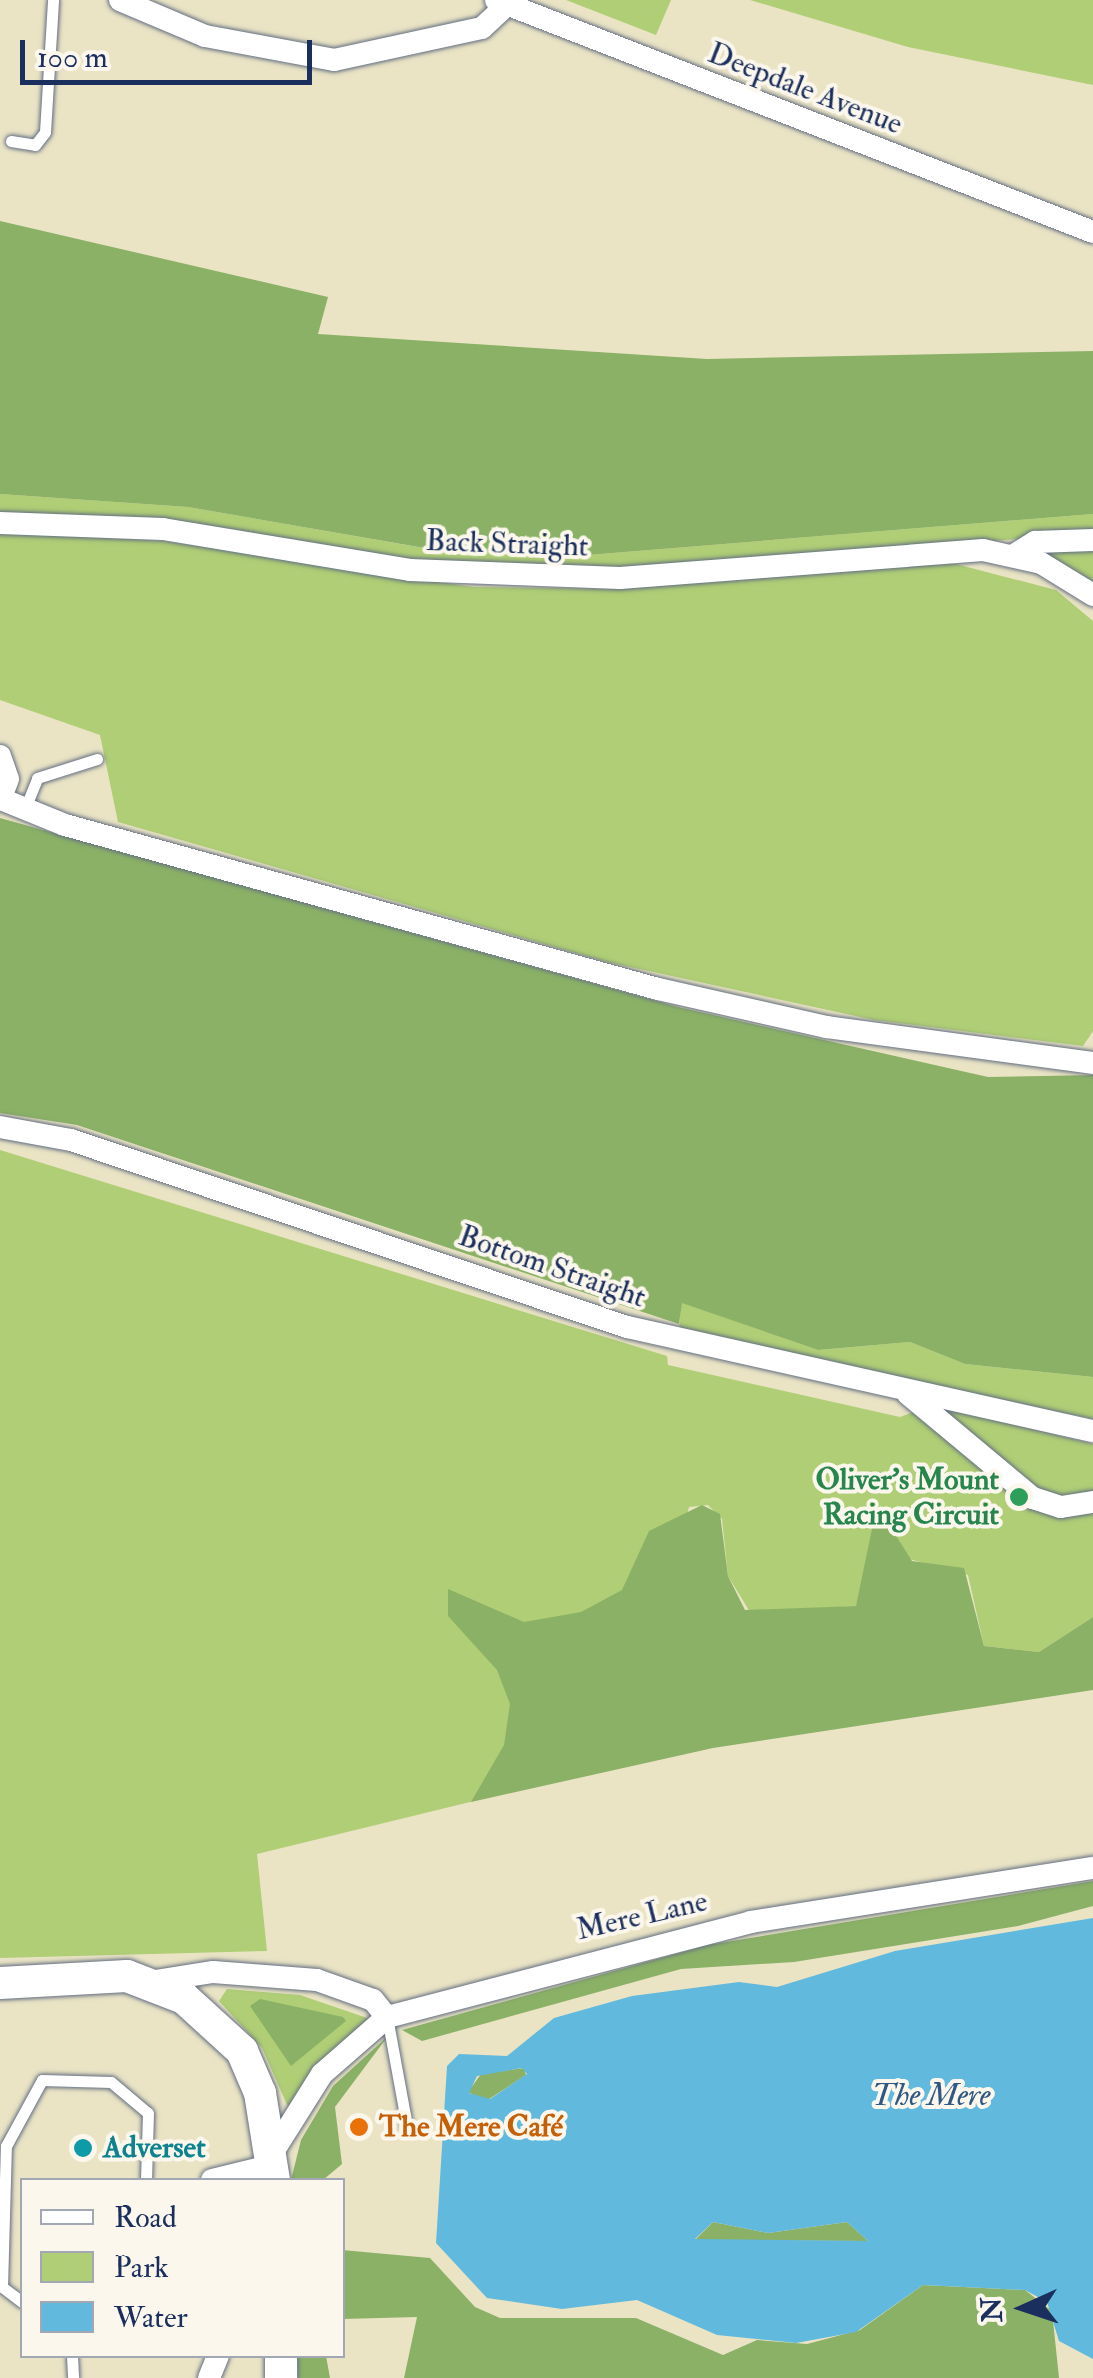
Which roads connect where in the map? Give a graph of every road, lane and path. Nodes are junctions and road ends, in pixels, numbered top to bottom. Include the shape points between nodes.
1 (53, 0) edge
2 (120, 0) edge
3 (506, 2) edge
4 (11, 141) dead end
5 (1093, 232) edge
6 (0, 522) edge
7 (1093, 540) edge
8 (1014, 555) junction
9 (1093, 595) edge
10 (0, 756) edge
11 (97, 759) dead end
12 (0, 800) edge
13 (24, 810) junction
14 (1093, 1063) edge
15 (0, 1127) edge
16 (905, 1392) junction
17 (1093, 1431) edge
18 (1093, 1502) edge
19 (1093, 1868) edge
20 (0, 1982) edge
21 (150, 1982) junction
22 (387, 2017) junction
23 (408, 2126) dead end
24 (273, 2166) edge
25 (146, 2178) edge
26 (221, 2178) edge
27 (20, 2300) edge

1 - 4 lane via 45,132 35,145
2 - 3 street via 205,36 334,60 445,39
3 - 5 street, Deepdale Avenue
6 - 8 street, Back Straight via 163,530 474,573 620,578 949,551
7 - 8 street via 1036,542
8 - 9 street
10 - 12 street via 8,779
11 - 13 lane via 37,778
12 - 13 street
13 - 14 street via 658,989 828,1027
15 - 16 street, Bottom Straight via 71,1140 610,1322
16 - 17 street, Bottom Straight
16 - 18 street via 1034,1498 1062,1507
19 - 22 street, Mere Lane via 733,1926
20 - 21 main road
21 - 22 street via 213,1972 317,1980 373,2000
21 - 24 main road via 184,1998 242,2051
22 - 23 lane
22 - 24 street, Mere Lane via 322,2074
24 - 26 street
25 - 27 lane via 148,2112 111,2082 42,2080 6,2146 2,2287

